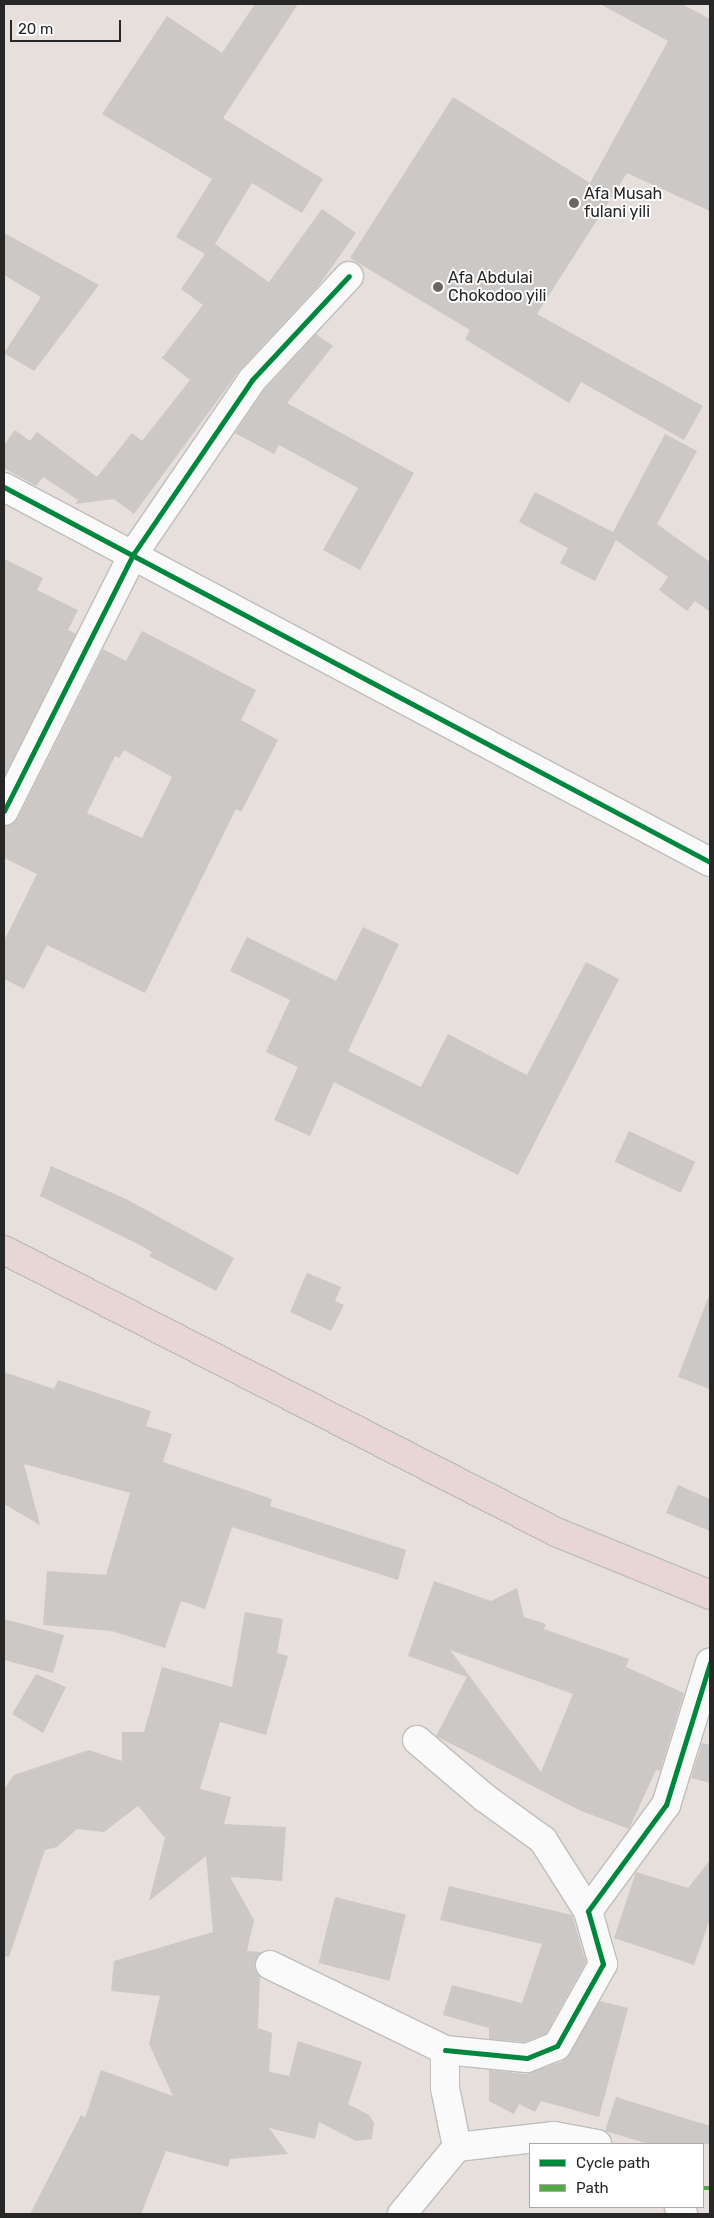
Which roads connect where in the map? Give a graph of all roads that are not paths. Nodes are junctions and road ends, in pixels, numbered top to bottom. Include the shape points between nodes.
1 (348, 276) dead end
2 (4, 487) edge
3 (134, 553) junction
4 (4, 811) edge
5 (710, 862) edge
6 (4, 1250) edge
7 (710, 1595) edge
8 (710, 1663) edge
9 (417, 1740) dead end
10 (588, 1911) junction
11 (270, 1965) dead end
12 (445, 2050) junction
13 (592, 2143) edge
14 (457, 2148) junction
15 (402, 2214) edge

1 - 3 street via 252,380
2 - 3 street
3 - 4 street
3 - 5 street
6 - 7 highway via 556,1532
8 - 10 street via 666,1805
9 - 10 street via 484,1798 543,1840
10 - 12 street via 603,1964 557,2046 527,2058
11 - 12 street
12 - 14 street via 445,2088
13 - 14 street via 554,2136
14 - 15 street

